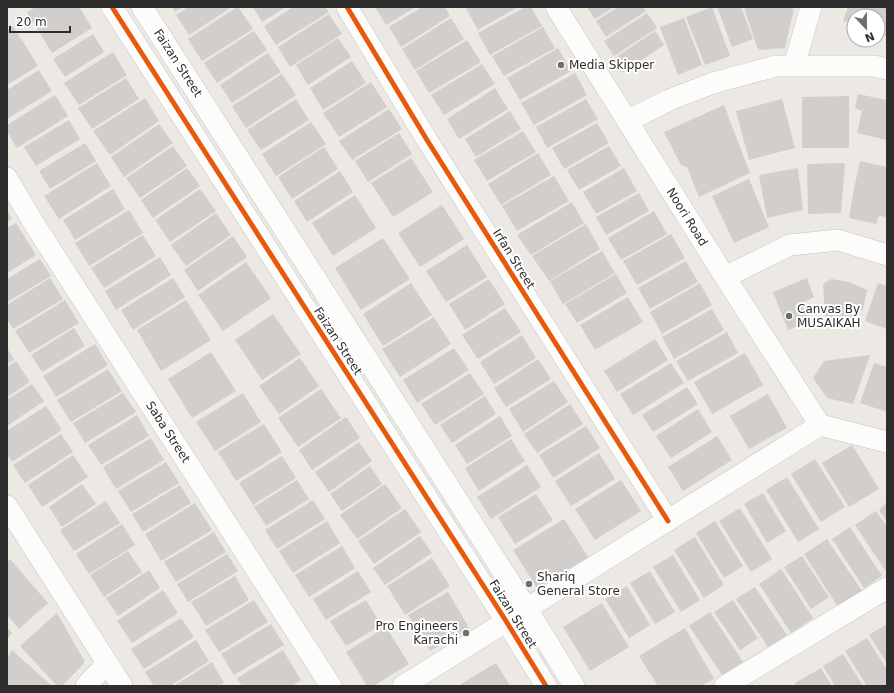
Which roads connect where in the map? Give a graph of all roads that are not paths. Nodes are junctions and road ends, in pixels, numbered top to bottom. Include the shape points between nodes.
1 (112, 7) edge
2 (142, 7) edge
3 (347, 7) edge
4 (556, 7) edge
5 (811, 7) edge
6 (794, 66) junction
7 (887, 69) edge
8 (627, 121) junction
9 (7, 178) edge
10 (887, 255) edge
11 (725, 277) junction
12 (820, 425) junction
13 (887, 442) edge
14 (10, 518) edge
15 (668, 521) junction
16 (887, 588) edge
17 (527, 609) junction
18 (506, 621) junction
19 (107, 663) junction
20 (86, 686) edge
21 (122, 686) edge
22 (331, 686) edge
23 (403, 686) edge
24 (546, 686) edge
25 (574, 686) edge
26 (725, 686) edge

1 - 18 street, Faizan Street
2 - 17 street, Faizan Street
3 - 15 street, Irfan Street via 427,140
4 - 8 street, Noori Road
5 - 6 street
6 - 7 street via 874,66
6 - 8 street via 776,66 713,83 669,100
8 - 11 street, Noori Road
9 - 22 street, Saba Street
10 - 11 street via 838,240 790,245
11 - 12 street, Noori Road
12 - 13 street
12 - 15 street
14 - 19 street
15 - 17 street
16 - 26 street
17 - 18 street
17 - 25 street, Faizan Street
18 - 23 street
18 - 24 street, Faizan Street
19 - 20 street
19 - 21 street

